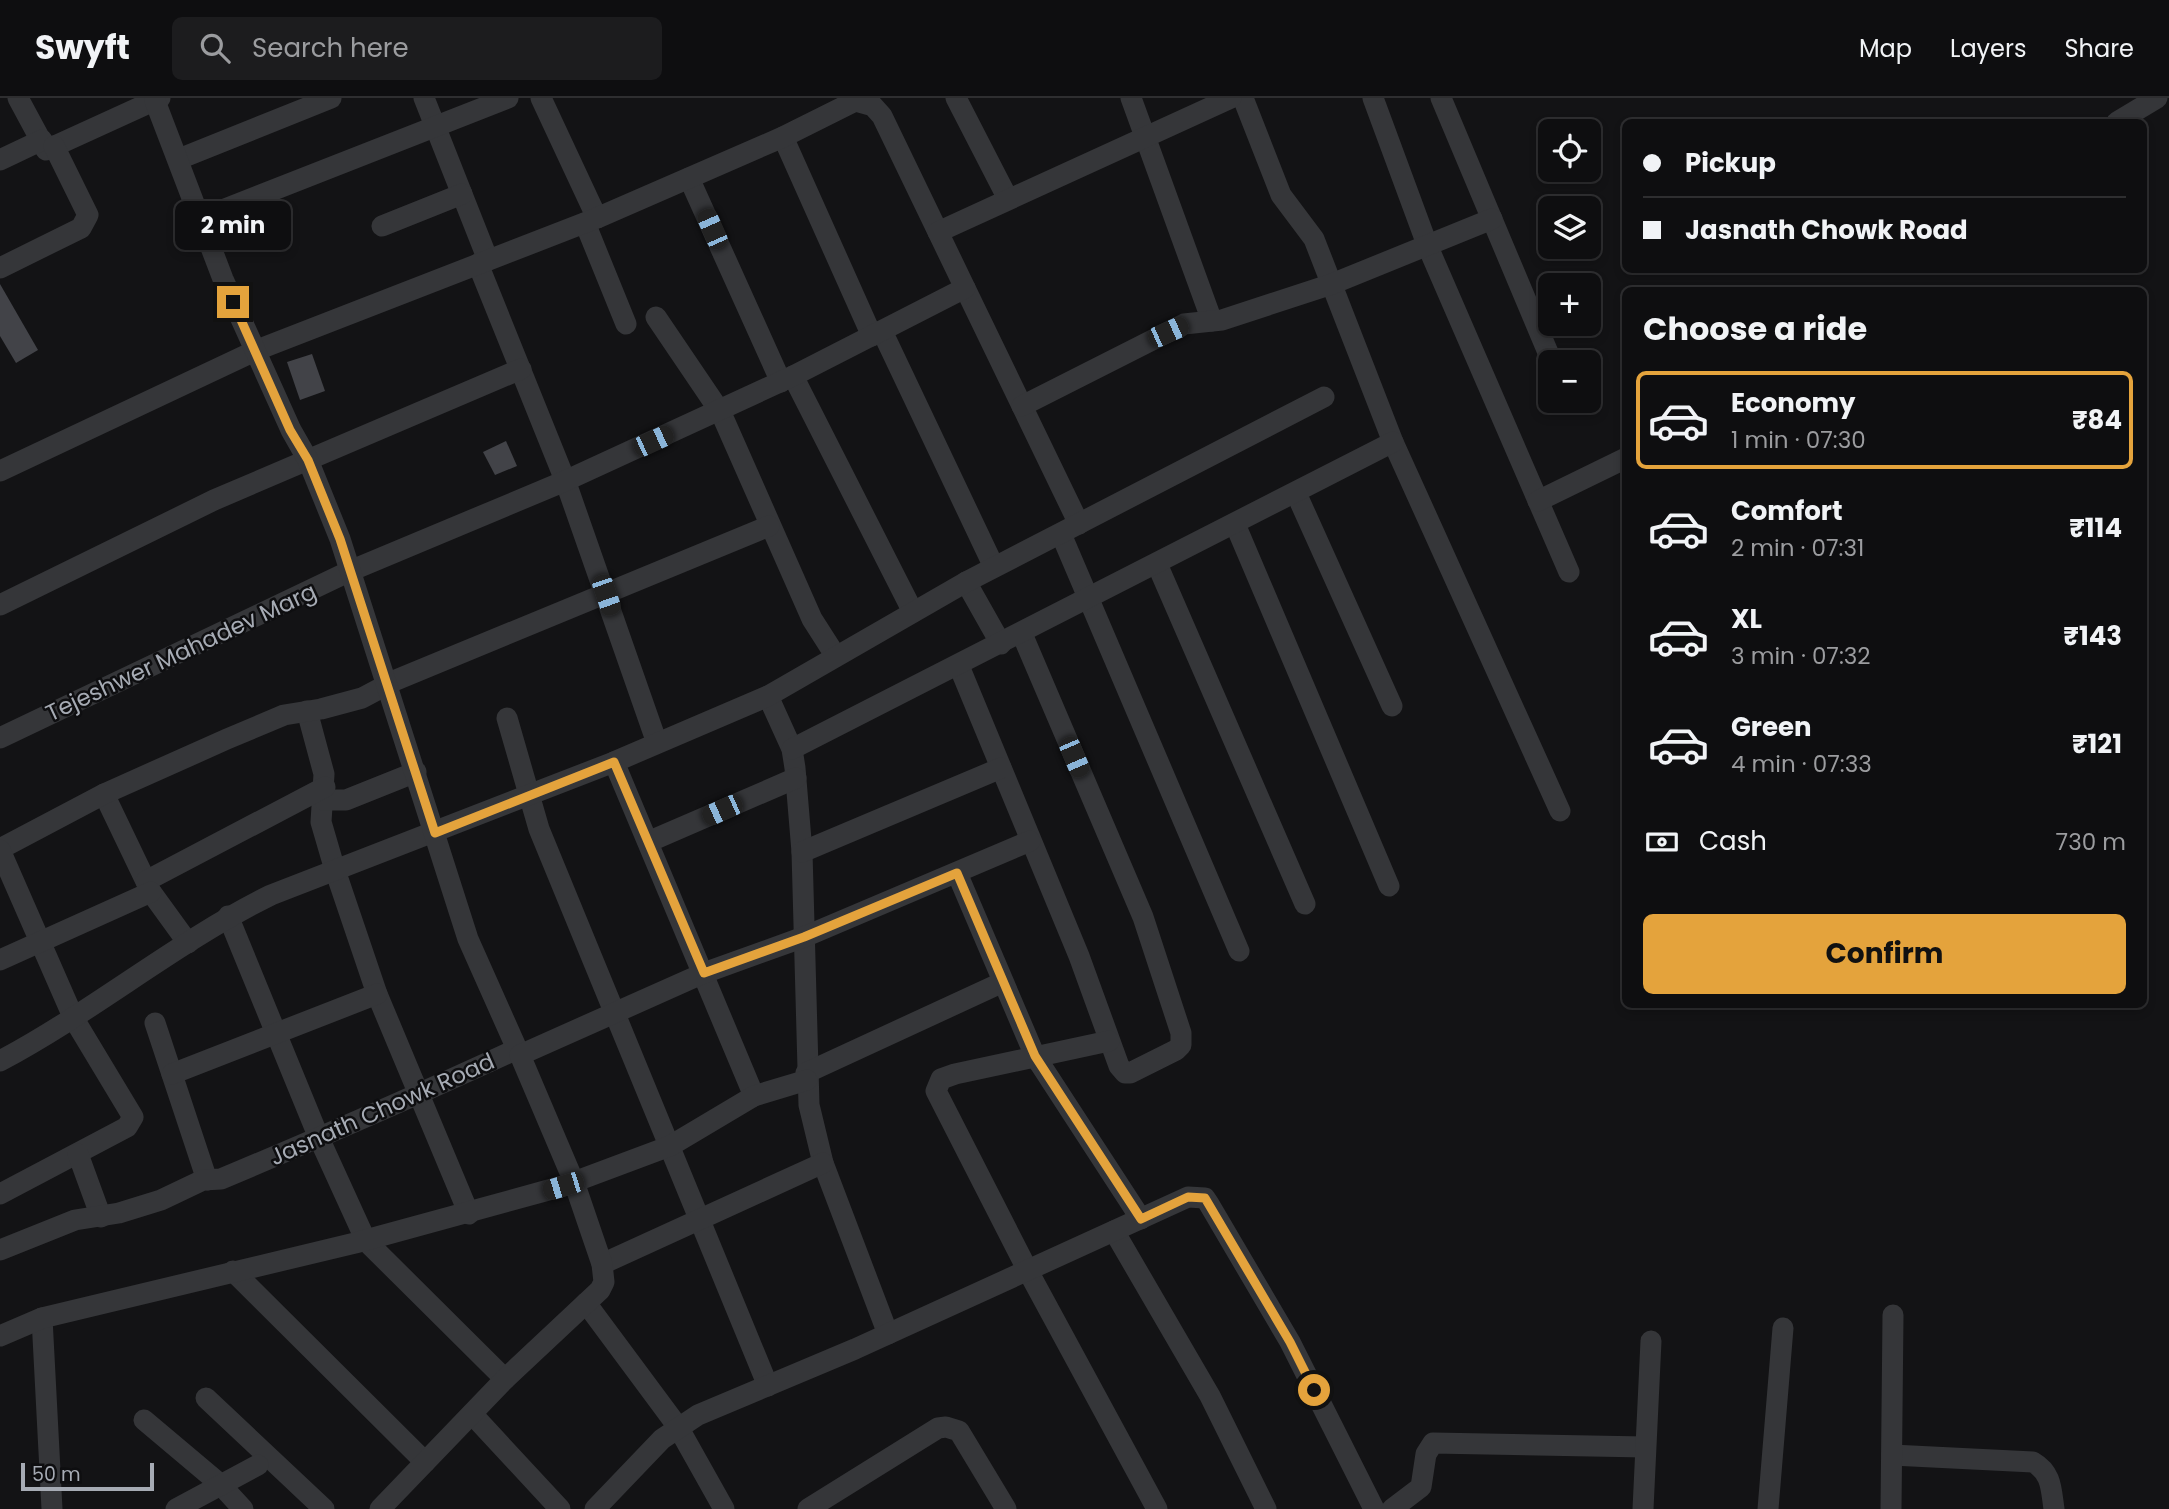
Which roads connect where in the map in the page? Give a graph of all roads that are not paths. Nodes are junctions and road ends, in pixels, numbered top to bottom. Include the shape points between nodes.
1 (18, 98) edge
2 (331, 98) edge
3 (424, 98) edge
4 (508, 98) edge
5 (541, 98) edge
6 (956, 98) edge
7 (1131, 98) edge
8 (1231, 98) edge
9 (1243, 98) edge
10 (1373, 98) edge
11 (1441, 98) edge
12 (2157, 98) edge
13 (158, 99) edge
14 (864, 100) edge
15 (2122, 119) edge
16 (435, 127) junction
17 (783, 137) junction
18 (1144, 137) junction
19 (48, 143) junction
20 (179, 159) junction
21 (0, 160) edge
22 (690, 178) junction
23 (462, 194) junction
24 (1008, 199) junction
25 (202, 218) junction
26 (1492, 219) junction
27 (591, 220) junction
28 (382, 226) dead end
29 (938, 232) junction
30 (1428, 247) junction
31 (483, 262) junction
32 (0, 268) edge
33 (1332, 284) junction
34 (965, 288) junction
35 (656, 317) dead end
36 (1212, 321) junction
37 (626, 324) dead end
38 (877, 333) junction
39 (257, 350) junction
40 (1547, 350) edge
41 (521, 369) junction
42 (787, 379) junction
43 (1324, 397) dead end
44 (1022, 406) junction
45 (719, 410) junction
46 (1393, 442) junction
47 (308, 460) junction
48 (1622, 460) edge
49 (2, 466) edge
50 (565, 481) junction
51 (1296, 493) junction
52 (1538, 501) junction
53 (1235, 524) junction
54 (769, 526) junction
55 (1070, 529) junction
56 (1157, 564) junction
57 (994, 567) junction
58 (350, 572) junction
59 (1569, 572) dead end
60 (966, 582) junction
61 (606, 595) junction
62 (1090, 598) junction
63 (0, 605) edge
64 (913, 612) junction
65 (1022, 634) junction
66 (1001, 645) junction
67 (835, 655) junction
68 (959, 666) junction
69 (389, 684) junction
70 (768, 696) junction
71 (1392, 706) dead end
72 (307, 711) junction
73 (508, 718) dead end
74 (0, 738) edge
75 (657, 743) junction
76 (792, 749) junction
77 (614, 762) junction
78 (1000, 768) junction
79 (416, 772) junction
80 (796, 778) junction
81 (104, 794) junction
82 (325, 794) junction
83 (530, 795) junction
84 (1560, 811) dead end
85 (435, 833) junction
86 (1030, 841) junction
87 (648, 842) junction
88 (0, 850) edge
89 (802, 852) junction
90 (335, 870) junction
91 (957, 873) junction
92 (149, 886) junction
93 (1389, 886) dead end
94 (1304, 904) dead end
95 (228, 916) junction
96 (804, 937) junction
97 (42, 941) junction
98 (188, 943) junction
99 (1239, 951) dead end
100 (0, 960) edge
101 (704, 973) junction
102 (1003, 982) junction
103 (377, 994) junction
104 (615, 1012) junction
105 (74, 1019) junction
106 (155, 1023) dead end
107 (277, 1035) junction
108 (1109, 1041) junction
109 (1035, 1056) junction
110 (0, 1061) edge
111 (172, 1074) junction
112 (806, 1077) junction
113 (418, 1092) junction
114 (754, 1096) junction
115 (319, 1138) junction
116 (670, 1146) junction
117 (78, 1154) junction
118 (824, 1163) junction
119 (207, 1180) junction
120 (573, 1182) junction
121 (0, 1194) edge
122 (469, 1213) junction
123 (101, 1217) junction
124 (1141, 1219) junction
125 (700, 1220) junction
126 (1114, 1231) junction
127 (366, 1241) junction
128 (0, 1250) edge
129 (602, 1264) junction
130 (233, 1271) junction
131 (1028, 1271) junction
132 (586, 1303) junction
133 (1892, 1315) dead end
134 (42, 1318) junction
135 (1783, 1328) dead end
136 (888, 1334) junction
137 (0, 1336) edge
138 (1651, 1341) dead end
139 (505, 1379) junction
140 (768, 1386) junction
141 (206, 1398) dead end
142 (471, 1413) junction
143 (144, 1420) dead end
144 (678, 1427) junction
145 (1645, 1447) junction
146 (1892, 1455) junction
147 (425, 1462) junction
148 (258, 1465) dead end
149 (220, 1484) junction
150 (52, 1509) edge
151 (176, 1509) edge
152 (243, 1509) edge
153 (324, 1509) edge
154 (380, 1509) edge
155 (560, 1509) edge
156 (595, 1509) edge
157 (724, 1509) edge
158 (807, 1509) edge
159 (1006, 1509) edge
160 (1157, 1509) edge
161 (1266, 1509) edge
162 (1374, 1509) edge
163 (1392, 1509) edge
164 (1643, 1509) edge
165 (1768, 1509) edge
166 (1891, 1509) edge
167 (2054, 1509) edge

1 - 19 street
2 - 20 street
3 - 16 street
4 - 16 street
5 - 27 street
6 - 24 street
7 - 18 street
8 - 18 street
9 - 33 street via 1281,195 1314,239
10 - 30 street
11 - 26 street
12 - 15 street
13 - 19 street
13 - 20 street, Jasnath Chowk Road
14 - 17 street via 844,105
14 - 29 street via 882,117
16 - 23 street
16 - 25 street
17 - 22 street
17 - 38 street
18 - 24 street
18 - 36 street
19 - 21 street
19 - 32 street via 88,215 86,222
20 - 25 street, Jasnath Chowk Road
22 - 27 street
22 - 42 street
23 - 28 street
23 - 31 street
24 - 29 street
25 - 39 street, Jasnath Chowk Road via 223,279
26 - 30 street
26 - 40 street
27 - 31 street
27 - 37 street
29 - 34 street
30 - 33 street
30 - 52 street
31 - 39 street
31 - 41 street
33 - 36 street
33 - 46 street
34 - 38 street, Tejeshwer Mahadev Marg
34 - 44 street
35 - 45 street
36 - 44 street via 1176,328
38 - 42 street, Tejeshwer Mahadev Marg
38 - 57 street
39 - 47 street, Jasnath Chowk Road via 290,430
39 - 49 street
41 - 47 street
41 - 50 street
42 - 45 street, Tejeshwer Mahadev Marg
42 - 64 street
43 - 55 street
44 - 55 street
45 - 50 street, Tejeshwer Mahadev Marg
45 - 54 street
46 - 51 street
46 - 84 street
47 - 58 street, Jasnath Chowk Road
47 - 63 street via 214,500
48 - 52 street
50 - 58 street, Tejeshwer Mahadev Marg
50 - 61 street
51 - 53 street
51 - 71 street
52 - 59 street
53 - 56 street
53 - 93 street
54 - 61 street
54 - 67 street
55 - 57 street
55 - 62 street
56 - 62 street
56 - 94 street
57 - 60 street
58 - 69 street, Jasnath Chowk Road
58 - 74 street, Tejeshwer Mahadev Marg
60 - 64 street
60 - 66 street
61 - 69 street
61 - 75 street
62 - 65 street
62 - 99 street
64 - 67 street
65 - 66 street
65 - 108 street via 1143,917 1182,1039 1176,1050 1130,1073 1121,1070
66 - 68 street
67 - 70 street
68 - 76 street
68 - 78 street
69 - 72 street via 362,698
69 - 79 street, Jasnath Chowk Road
70 - 75 street
70 - 76 street
72 - 81 street via 284,715
72 - 82 street
73 - 83 street
75 - 77 street
76 - 80 street
77 - 83 street
77 - 87 street
78 - 86 street
78 - 89 street
79 - 82 street via 346,800
79 - 85 street, Jasnath Chowk Road
80 - 87 street
80 - 89 street
81 - 88 street
81 - 92 street
82 - 90 street via 321,822
82 - 92 street
83 - 85 street
83 - 104 street via 539,830
85 - 90 street
85 - 113 street, Jasnath Chowk Road via 468,939 517,1049
86 - 91 street
86 - 108 street
87 - 101 street
88 - 97 street
89 - 96 street
90 - 95 street
90 - 103 street
91 - 96 street
91 - 102 street
92 - 97 street
92 - 98 street
95 - 98 street
95 - 107 street
96 - 101 street
96 - 112 street
97 - 100 street
97 - 105 street
98 - 105 street
101 - 104 street
101 - 114 street
102 - 109 street
102 - 112 street
103 - 107 street
103 - 113 street
104 - 116 street
104 - 120 street via 520,1055
105 - 110 street
105 - 117 street via 133,1118 127,1127
106 - 111 street
107 - 111 street
107 - 115 street
108 - 109 street
109 - 124 street
109 - 131 street via 955,1074 941,1079 936,1091
111 - 119 street
112 - 114 street
112 - 118 street via 814,1134
113 - 115 street, Jasnath Chowk Road
113 - 122 street
114 - 116 street
115 - 119 street, Jasnath Chowk Road via 221,1179
115 - 127 street
116 - 120 street
116 - 125 street
117 - 121 street
117 - 123 street
118 - 125 street
118 - 136 street
119 - 123 street, Jasnath Chowk Road via 161,1200
120 - 122 street
120 - 129 street
122 - 127 street
123 - 128 street, Jasnath Chowk Road via 75,1220
124 - 126 street
124 - 162 street via 1188,1197 1205,1198 1290,1342
125 - 129 street
125 - 140 street
126 - 131 street
126 - 161 street via 1210,1396
127 - 130 street
127 - 139 street
129 - 132 street via 604,1282
130 - 134 street
130 - 147 street
131 - 136 street
131 - 160 street
132 - 139 street
132 - 144 street
133 - 146 street
134 - 137 street
134 - 150 street
135 - 165 street
136 - 140 street
138 - 145 street
139 - 142 street
140 - 144 street
141 - 153 street
142 - 147 street
142 - 155 street
143 - 149 street
144 - 156 street
144 - 157 street
145 - 163 street via 1441,1441 1429,1447 1417,1493
145 - 164 street
146 - 166 street
146 - 167 street via 2033,1462 2044,1468 2050,1479
147 - 154 street
148 - 149 street
149 - 151 street
149 - 152 street
158 - 159 street via 946,1427 959,1431

